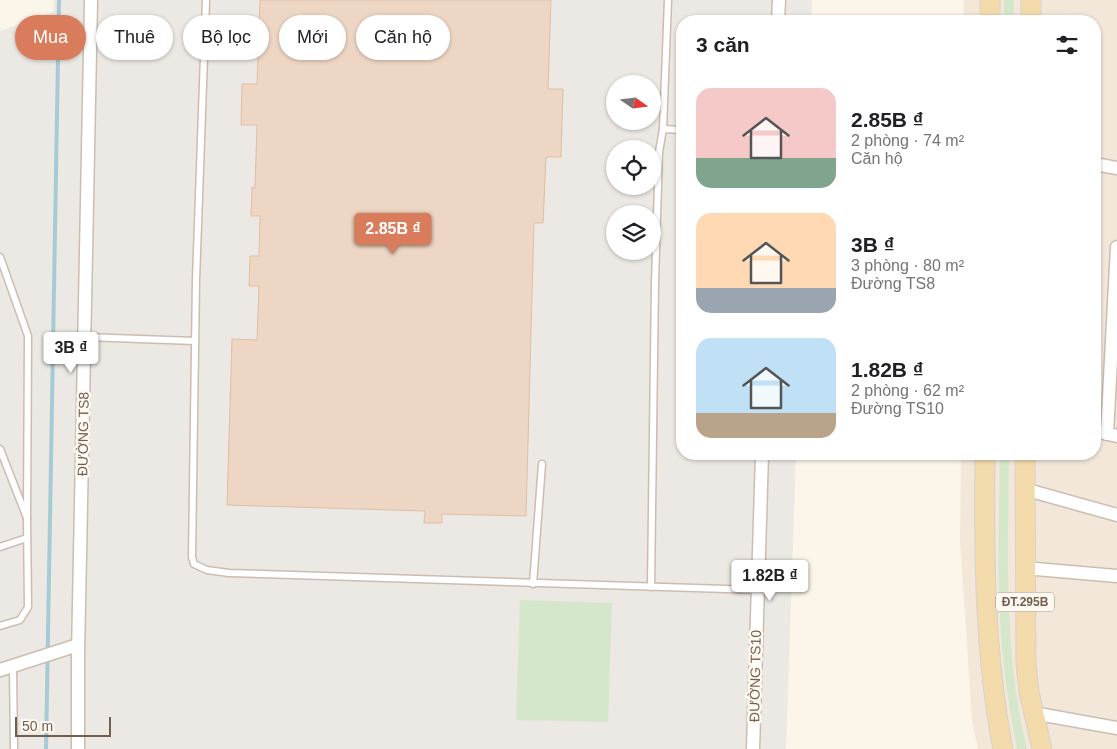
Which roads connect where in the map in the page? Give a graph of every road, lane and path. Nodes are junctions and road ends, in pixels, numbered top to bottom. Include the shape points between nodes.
1 (91, 0) edge
2 (206, 0) edge
3 (668, 0) edge
4 (779, 0) edge
5 (990, 0) edge
6 (1030, 0) edge
7 (778, 15) edge
8 (990, 15) edge
9 (1030, 15) edge
10 (662, 129) junction
11 (676, 130) edge
12 (1101, 165) edge
13 (1117, 168) edge
14 (1117, 247) edge
15 (0, 258) edge
16 (1117, 263) edge
17 (85, 337) junction
18 (195, 341) junction
19 (1106, 433) edge
20 (0, 449) edge
21 (762, 460) edge
22 (986, 460) edge
23 (1024, 460) edge
24 (542, 464) dead end
25 (1024, 489) junction
26 (1117, 514) edge
27 (27, 518) junction
28 (28, 538) junction
29 (0, 547) edge
30 (1024, 568) junction
31 (1117, 576) edge
32 (533, 584) junction
33 (651, 587) junction
34 (756, 590) junction
35 (0, 626) edge
36 (78, 644) junction
37 (14, 664) junction
38 (0, 670) edge
39 (1033, 713) junction
40 (1117, 728) edge
41 (14, 749) edge
42 (78, 749) edge
43 (753, 749) edge
44 (1003, 749) edge
45 (1042, 749) edge

1 - 17 street, ĐƯỜNG TS8
2 - 18 lane
3 - 10 lane
4 - 7 street
5 - 8 main road
6 - 9 main road
10 - 11 lane
10 - 33 lane via 655,282
12 - 13 street
14 - 16 street
15 - 27 lane via 28,336
16 - 19 street
17 - 18 lane
17 - 36 street, ĐƯỜNG TS8
18 - 32 lane via 192,557 199,568 230,573
20 - 27 lane
21 - 34 street, ĐƯỜNG TS10
22 - 44 main road, ĐT.295B via 988,644
23 - 25 main road, ĐT.295B
24 - 32 lane
25 - 26 street
25 - 30 main road, ĐT.295B
27 - 28 lane
28 - 29 lane
28 - 35 lane via 28,606 20,620
30 - 31 street
30 - 39 main road, ĐT.295B via 1026,664
32 - 33 lane
33 - 34 lane
34 - 43 street, ĐƯỜNG TS10
36 - 37 street
36 - 42 street, ĐƯỜNG TS8
37 - 38 street
37 - 41 lane
39 - 40 street
39 - 45 main road, ĐT.295B

